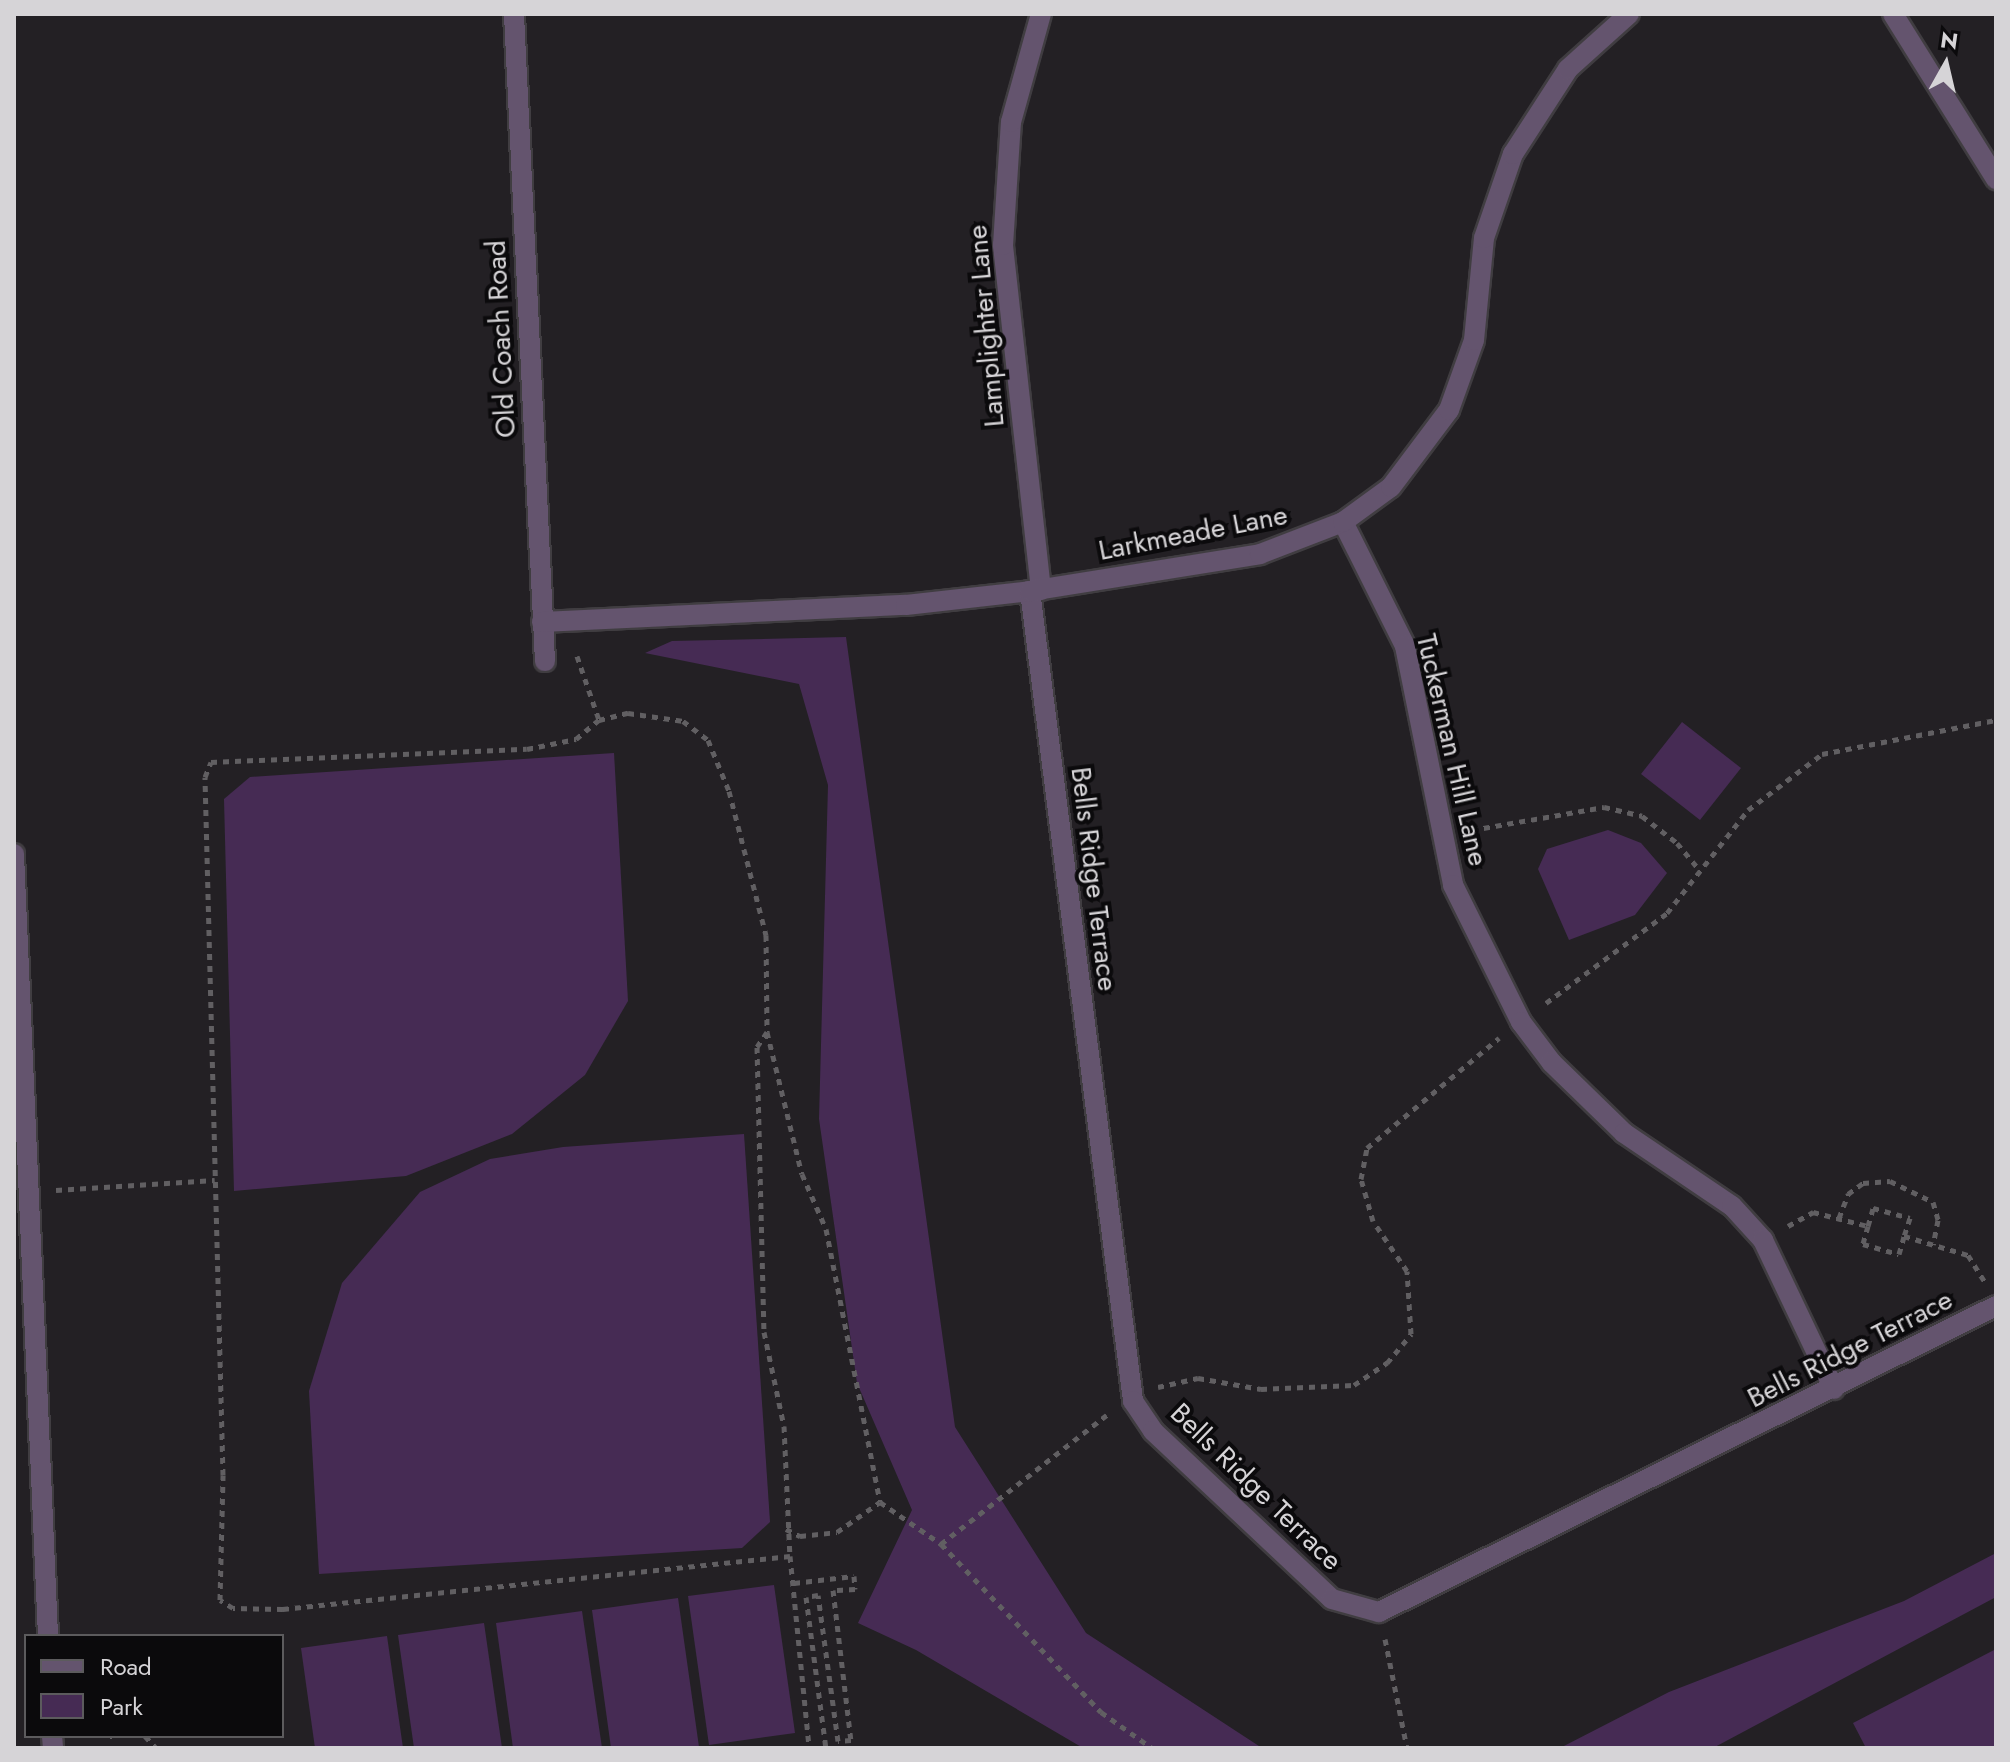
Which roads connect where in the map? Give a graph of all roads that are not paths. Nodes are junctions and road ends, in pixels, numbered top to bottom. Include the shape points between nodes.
1 (514, 14) edge
2 (1041, 14) edge
3 (1629, 14) edge
4 (1893, 14) edge
5 (1996, 179) edge
6 (1343, 522) junction
7 (1036, 590) junction
8 (542, 622) junction
9 (545, 661) dead end
10 (14, 854) edge
11 (1992, 1298) edge
12 (1834, 1389) junction
13 (48, 1634) edge

1 - 8 street, Old Coach Road
2 - 7 street, Lamplighter Lane via 1011,122 1003,245
3 - 6 street, Larkmeade Lane via 1568,69 1513,154 1484,238 1474,340 1449,410 1391,487
4 - 5 street
6 - 7 street, Larkmeade Lane via 1260,554
6 - 12 street, Tuckerman Hill Lane via 1405,646 1440,837 1471,929 1521,1022 1552,1063 1624,1133 1732,1206 1763,1240
7 - 8 street, Larkmeade Lane via 906,605
7 - 12 street, Bells Ridge Terrace via 1133,1401 1153,1431 1332,1599 1379,1612
8 - 9 street, Old Coach Road
10 - 13 street
11 - 12 street, Bells Ridge Terrace

